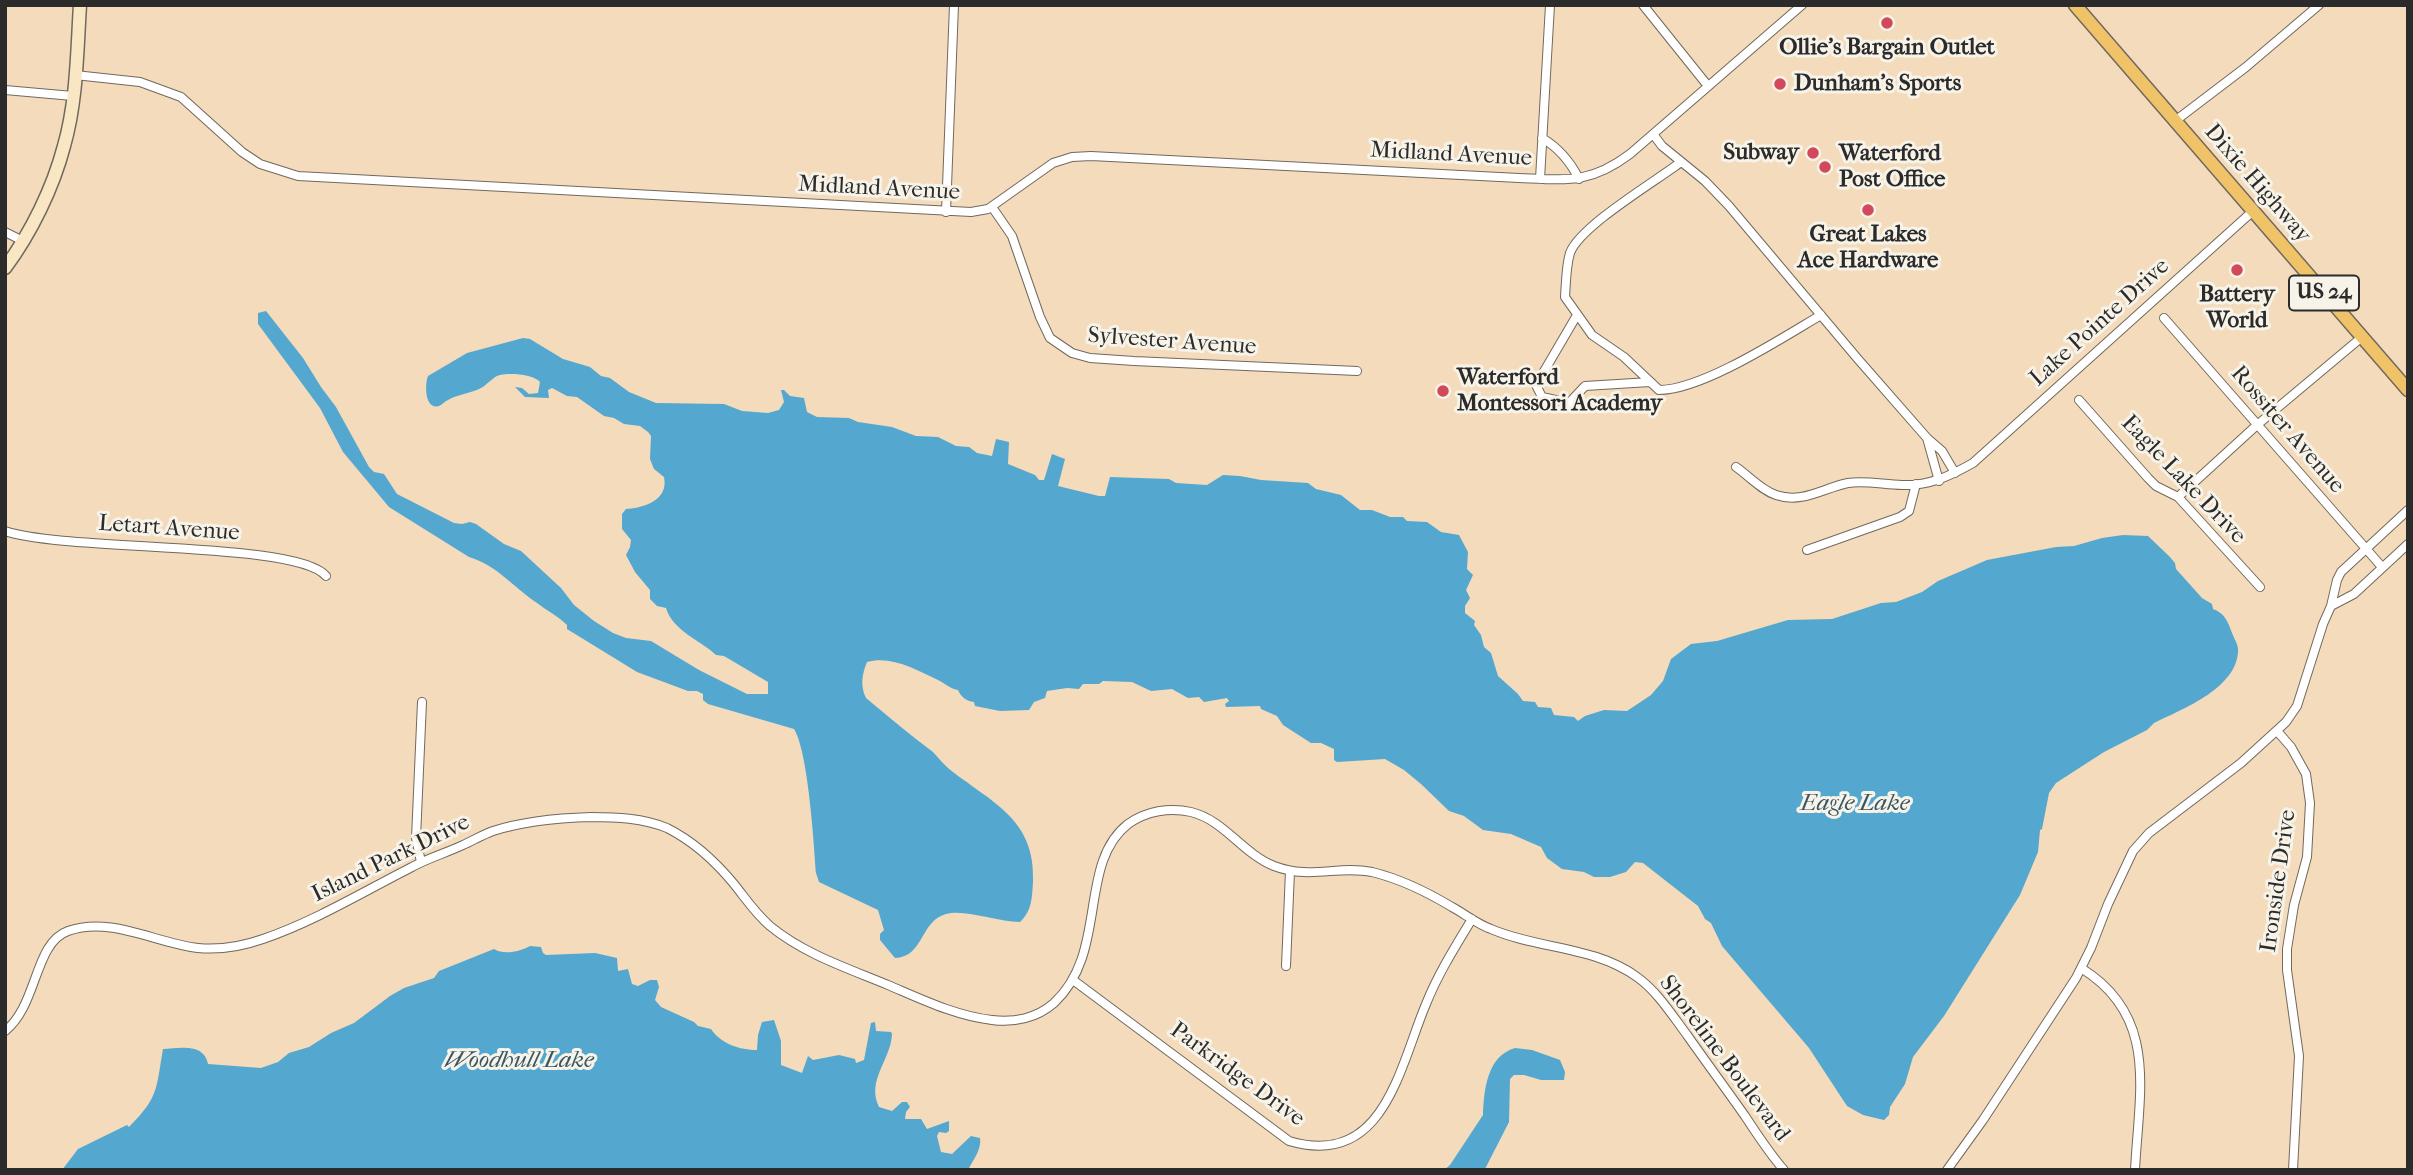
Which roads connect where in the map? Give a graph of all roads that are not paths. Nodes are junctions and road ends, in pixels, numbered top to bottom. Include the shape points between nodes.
1 (80, 5) edge
2 (954, 5) edge
3 (1550, 5) edge
4 (1643, 5) edge
5 (1802, 5) edge
6 (2075, 5) edge
7 (2319, 5) edge
8 (75, 75) junction
9 (1708, 86) junction
10 (5, 90) edge
11 (73, 96) junction
12 (2175, 121) junction
13 (1653, 134) junction
14 (1542, 138) junction
15 (1681, 162) junction
16 (1540, 179) junction
17 (1579, 179) junction
18 (992, 207) junction
19 (2253, 211) junction
20 (946, 212) junction
21 (5, 232) edge
22 (23, 241) junction
23 (5, 268) edge
24 (1577, 315) junction
25 (1821, 315) junction
26 (2164, 318) dead end
27 (2362, 337) junction
28 (1357, 372) dead end
29 (1650, 382) junction
30 (2408, 390) edge
31 (2079, 400) dead end
32 (2256, 425) junction
33 (1927, 438) junction
34 (1736, 467) dead end
35 (1955, 473) junction
36 (1939, 481) junction
37 (1916, 484) junction
38 (2178, 497) junction
39 (2407, 511) edge
40 (5, 531) edge
41 (2408, 544) edge
42 (2365, 548) junction
43 (1807, 550) dead end
44 (2382, 567) junction
45 (326, 576) dead end
46 (2260, 587) dead end
47 (2331, 606) junction
48 (422, 702) dead end
49 (2277, 731) junction
50 (421, 862) junction
51 (1290, 871) junction
52 (1472, 919) junction
53 (1286, 966) dead end
54 (2081, 968) junction
55 (1073, 980) junction
56 (5, 1031) edge
57 (1783, 1170) edge
58 (1947, 1170) edge
59 (2135, 1170) edge
60 (2293, 1170) edge

1 - 8 street
2 - 20 street
3 - 14 street
4 - 9 street
5 - 9 street, Midland Avenue
6 - 12 main road, Dixie Highway / US 24
7 - 12 street
8 - 11 street
8 - 20 street, Midland Avenue via 139,82 181,97 242,152 260,164 298,176
9 - 13 street, Midland Avenue
10 - 11 street
11 - 22 street via 65,146
12 - 19 main road, Dixie Highway / US 24
13 - 15 street
13 - 17 street, Midland Avenue via 1609,169
14 - 16 street
14 - 17 street via 1563,154
15 - 24 street via 1595,224 1570,251 1565,297
15 - 25 street via 1729,206
16 - 17 street, Midland Avenue
16 - 18 street, Midland Avenue via 1091,156 1053,163
18 - 20 street, Midland Avenue
18 - 28 street, Sylvester Avenue via 1012,236 1050,338 1072,353 1134,362
19 - 27 main road, Dixie Highway / US 24
19 - 35 street, Lake Pointe Drive via 1973,463
21 - 22 street
22 - 23 street
24 - 29 street via 1592,335
24 - 29 street via 1536,385 1542,397 1569,403 1585,386
25 - 29 street via 1685,386 1659,390
25 - 33 street
26 - 32 street, Rossiter Avenue
27 - 30 main road, Dixie Highway / US 24
27 - 32 street
31 - 38 street, Eagle Lake Drive via 2148,478
32 - 38 street
32 - 42 street, Rossiter Avenue
33 - 35 street via 1942,451
33 - 36 street
34 - 37 street, Lake Pointe Drive via 1763,488 1788,497 1813,495 1851,482
35 - 36 street, Lake Pointe Drive
36 - 37 street, Lake Pointe Drive
37 - 43 street via 1909,511 1900,517
38 - 46 street, Eagle Lake Drive
39 - 42 street
40 - 45 street, Letart Avenue via 51,541 263,554 311,566
41 - 44 street
42 - 44 street, Rossiter Avenue
42 - 47 street via 2337,580
44 - 47 street via 2354,594
47 - 49 street via 2297,706
48 - 50 street via 416,838
49 - 54 street via 2149,833 2133,851
49 - 60 street, Ironside Drive via 2306,774 2310,803 2307,858 2287,948 2299,1056
50 - 55 street, Island Park Drive via 493,831 541,820 599,817 643,821 693,843 760,916 802,949 930,1002 995,1021 1013,1020 1050,1007
50 - 56 street, Island Park Drive via 302,924 252,943 198,948 123,930 70,930 47,948 23,1011
51 - 52 street, Shoreline Boulevard via 1370,872 1415,886
51 - 53 street
51 - 55 street, Shoreline Boulevard via 1256,858 1197,813 1160,810 1141,817 1126,825 1101,864 1086,950
52 - 55 street, Parkridge Drive via 1431,991 1389,1099 1358,1135 1325,1145 1289,1141
52 - 57 street, Shoreline Boulevard via 1519,939 1598,959 1634,974 1679,1025
54 - 58 street
54 - 59 street via 2112,993 2126,1011 2136,1037

